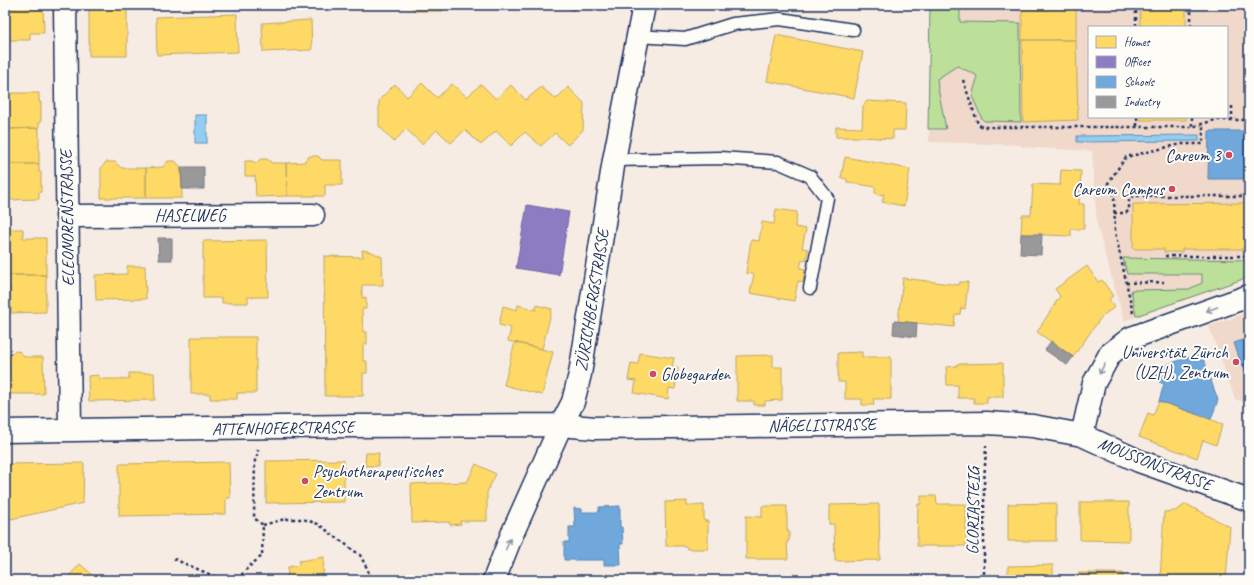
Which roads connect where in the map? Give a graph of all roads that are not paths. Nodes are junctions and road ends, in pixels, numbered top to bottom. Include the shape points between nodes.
1 (65, 5) edge
2 (644, 5) edge
3 (854, 30) dead end
4 (637, 36) junction
5 (614, 160) junction
6 (313, 215) dead end
7 (68, 216) junction
8 (810, 288) dead end
9 (1249, 296) edge
10 (561, 426) junction
11 (70, 430) junction
12 (5, 431) edge
13 (1082, 435) junction
14 (1249, 500) edge
15 (494, 580) edge

1 - 7 street, ELEONORENSTRASSE
2 - 4 street, ZÜRICHBERGSTRASSE
3 - 4 lane via 780,19 733,24 685,39
4 - 5 street, ZÜRICHBERGSTRASSE
5 - 8 lane via 720,158 778,162 810,176 827,198
5 - 10 street, ZÜRICHBERGSTRASSE via 580,374 573,402
6 - 7 street, HASELWEG
7 - 11 street, ELEONORENSTRASSE
9 -> 13 street, MOUSSONSTRASSE via 1130,338 1110,354 1094,383
10 - 11 street, ATTENHOFERSTRASSE
10 - 13 street, NÄGELISTRASSE via 595,428 987,423 1033,426
15 -> 10 street, ZÜRICHBERGSTRASSE
11 - 12 street, ATTENHOFERSTRASSE
13 - 14 street, MOUSSONSTRASSE via 1139,461

